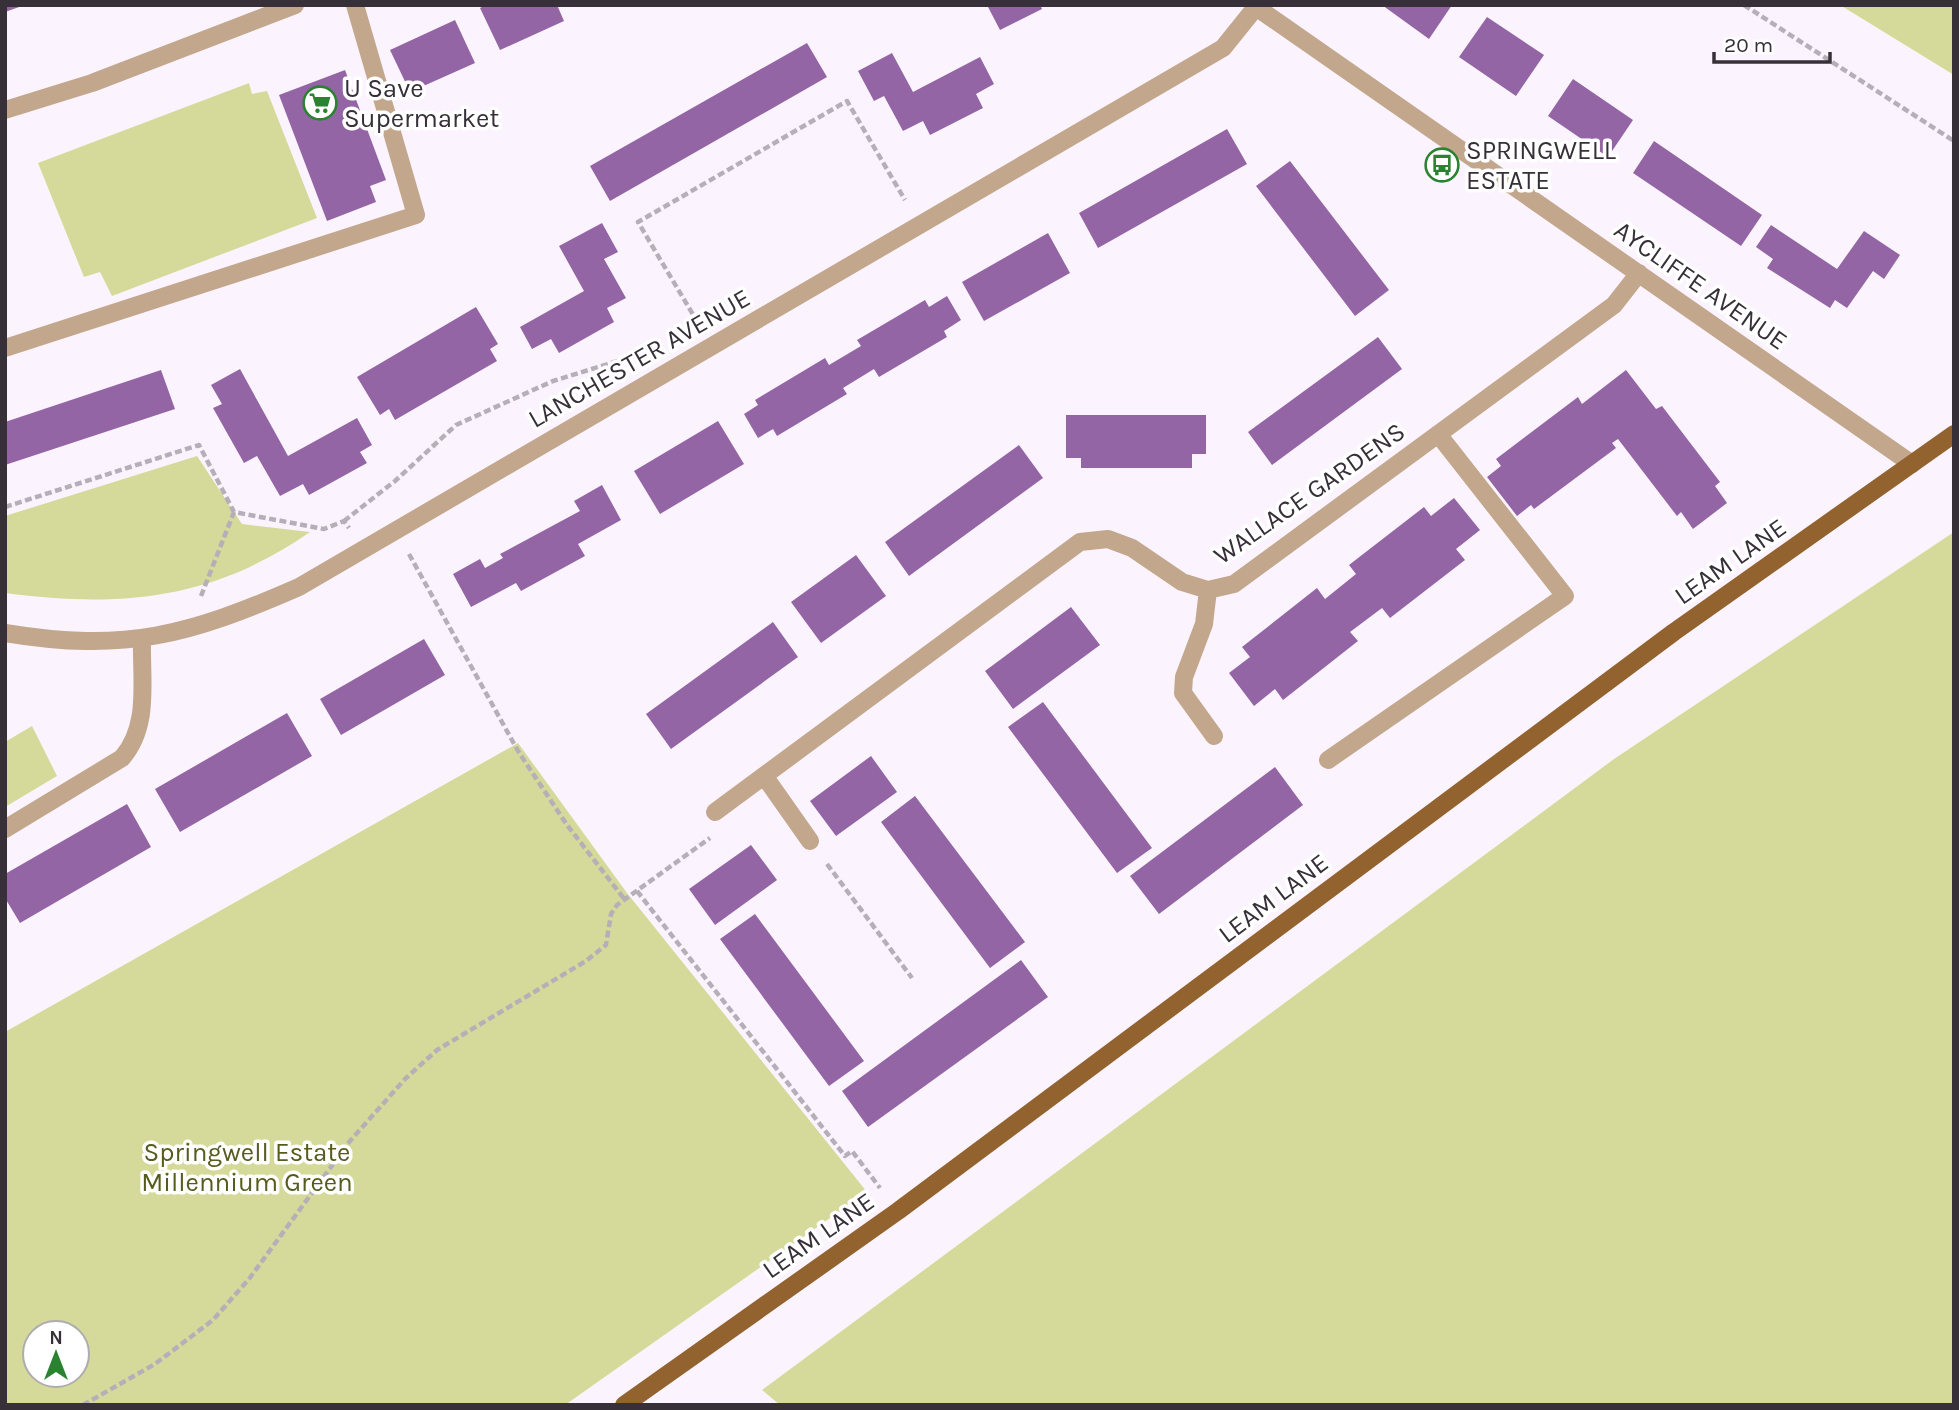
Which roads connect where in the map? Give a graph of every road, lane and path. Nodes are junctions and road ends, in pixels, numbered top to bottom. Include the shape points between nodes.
1 (295, 5) edge
2 (355, 5) edge
3 (1744, 5) edge
4 (1254, 6) edge
5 (5, 110) edge
6 (1954, 141) edge
7 (920, 225) junction
8 (1639, 273) junction
9 (696, 319) junction
10 (685, 326) dead end
11 (712, 346) junction
12 (5, 348) edge
13 (641, 353) dead end
14 (1438, 434) junction
15 (1954, 434) edge
16 (1912, 464) junction
17 (5, 507) edge
18 (234, 512) junction
19 (344, 521) junction
20 (396, 531) junction
21 (363, 550) junction
22 (1208, 590) junction
23 (187, 631) junction
24 (5, 633) edge
25 (142, 640) junction
26 (1214, 736) dead end
27 (1328, 760) dead end
28 (765, 777) junction
29 (715, 812) joint
30 (5, 829) edge
31 (810, 841) joint
32 (637, 891) junction
33 (625, 900) junction
34 (912, 978) dead end
35 (898, 1211) junction
36 (83, 1405) edge
37 (624, 1405) edge

1 - 5 street via 92,83
2 - 12 street via 416,215
3 - 6 path
4 - 7 street, LANCHESTER AVENUE via 1223,48
4 - 8 street, AYCLIFFE AVENUE
7 - 9 path via 847,101 638,222
7 - 11 street, LANCHESTER AVENUE
8 - 14 street, WALLACE GARDENS via 1614,305
8 - 16 street, AYCLIFFE AVENUE
9 - 10 path
9 - 11 path
11 - 20 street, LANCHESTER AVENUE
13 - 19 path via 553,381 456,425
14 - 22 street, WALLACE GARDENS via 1234,584
14 - 27 street via 1565,596
15 - 16 main road, LEAM LANE
16 - 35 main road, LEAM LANE via 1674,632
17 - 18 path via 199,445
18 - 19 path via 324,529
18 - 23 path
19 - 21 path
20 - 21 street, LANCHESTER AVENUE
20 - 33 path via 518,751
21 - 23 street, LANCHESTER AVENUE via 299,587
22 - 26 street via 1204,624 1183,692
22 - 28 street, WALLACE GARDENS via 1182,582 1132,548 1108,538 1080,542
23 - 25 street, LANCHESTER AVENUE
24 - 25 street, LANCHESTER AVENUE via 78,641
25 - 30 street via 142,718 135,743 122,758
28 - 29 street, WALLACE GARDENS
28 - 31 street
29 - 32 path via 720,831
31 - 34 path
32 - 33 path
32 - 35 path via 845,1156 852,1151
33 - 36 path via 611,914 606,945 452,1039 405,1079 350,1141 249,1279 213,1320 155,1364
35 - 37 main road, LEAM LANE

